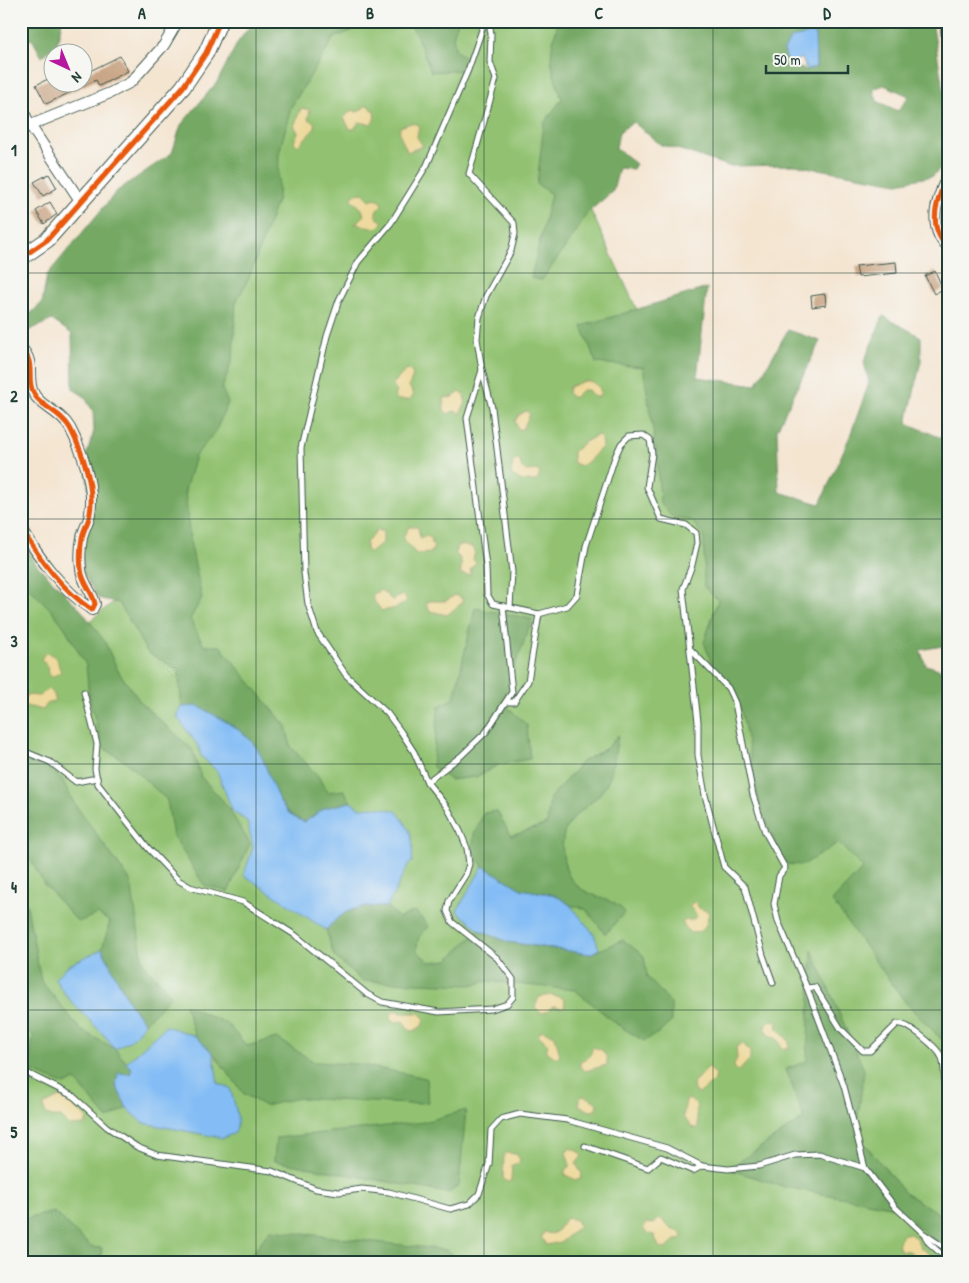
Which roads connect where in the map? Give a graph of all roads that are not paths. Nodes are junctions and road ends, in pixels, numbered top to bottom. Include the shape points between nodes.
1 (178, 21) edge
2 (220, 21) edge
3 (487, 21) edge
4 (945, 21) edge
5 (948, 49) edge
6 (21, 107) edge
7 (26, 127) edge
8 (948, 174) edge
9 (80, 202) junction
10 (948, 248) edge
11 (21, 258) edge
12 (21, 348) edge
13 (482, 370) junction
14 (21, 528) edge
15 (503, 606) junction
16 (510, 608) junction
17 (539, 614) junction
18 (691, 650) junction
19 (84, 692) dead end
20 (506, 702) junction
21 (21, 750) edge
22 (97, 778) junction
23 (427, 782) junction
24 (774, 983) dead end
25 (807, 988) junction
26 (21, 1070) edge
27 (948, 1093) edge
28 (585, 1146) dead end
29 (702, 1166) junction
30 (865, 1168) junction
31 (923, 1233) junction
32 (948, 1250) edge
33 (948, 1260) edge

1 - 7 street via 164,45 131,82
2 - 9 street via 206,53 183,87
3 - 13 lane via 491,34 490,62 496,79 469,174 514,222 515,234 479,318 477,339
3 - 23 lane via 427,165 391,223 358,262 338,300 301,448 304,573 308,604 317,632 346,674 387,713 414,752
4 - 5 street
6 - 7 street
7 - 9 street
8 - 10 street via 935,204 934,218 936,231
9 - 11 street via 47,240
12 - 14 street via 29,357 32,392 65,421 85,468 91,492 90,512 82,538 81,571 87,588 94,596 92,610 41,562
13 - 15 lane via 467,418 487,594 494,604
13 - 16 lane via 492,408 512,572
15 - 16 lane
15 - 20 lane via 512,692
16 - 17 lane
17 - 18 lane via 567,606 577,595 586,546 615,457 629,436 643,435 650,440 652,454 647,487 651,501 661,519 686,525 696,533 692,565 683,589
17 - 20 lane via 528,681 514,702
18 - 24 lane via 698,755 706,795 724,867 745,887
18 - 25 lane via 728,688 735,703 753,795 765,832 785,868 778,876 774,904 778,921
19 - 22 lane via 97,744
20 - 23 lane via 486,732
21 - 22 lane via 50,762 76,782
22 - 23 lane via 98,784 148,848 178,880 243,902 295,935 367,994 382,1002 439,1012 492,1009 507,1004 513,997 513,979 497,958 452,922 447,911 449,900 470,864 467,848 447,807
25 - 27 lane via 815,987 841,1028 863,1052 870,1051 897,1024 911,1026 942,1057
25 - 30 lane via 844,1086
26 - 29 lane via 73,1096 106,1127 136,1147 157,1155 272,1172 316,1189 389,1192 450,1209 469,1204 479,1194 489,1164 491,1130 501,1119 520,1114 567,1120 667,1148
28 - 29 lane via 648,1168 661,1157 693,1171
29 - 30 lane via 728,1169 759,1166 795,1155 819,1154
30 - 31 lane via 895,1207
31 - 32 lane
31 - 33 lane

